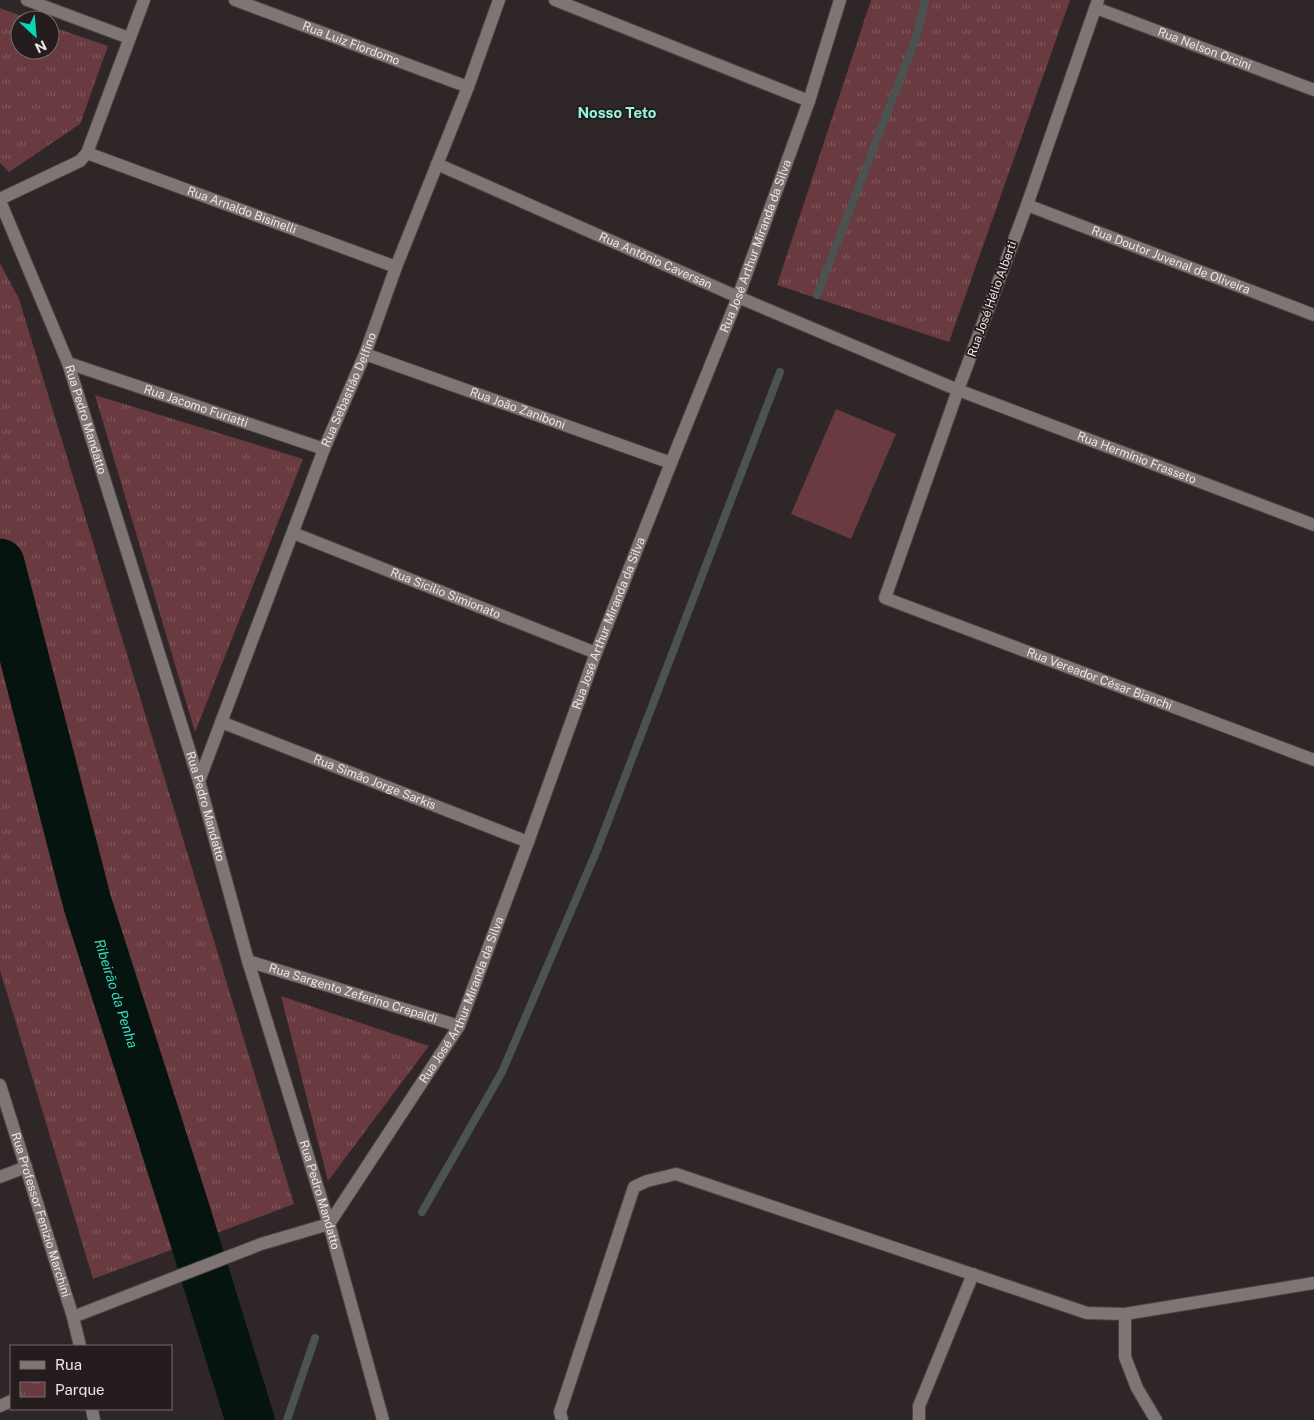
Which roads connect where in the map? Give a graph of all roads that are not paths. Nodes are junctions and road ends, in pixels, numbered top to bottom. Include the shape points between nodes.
1 (27, 0) edge
2 (144, 0) edge
3 (235, 0) edge
4 (499, 0) edge
5 (555, 0) edge
6 (840, 0) edge
7 (1097, 4) edge
8 (129, 38) junction
9 (468, 87) junction
10 (1314, 90) edge
11 (809, 101) junction
12 (87, 153) junction
13 (438, 164) junction
14 (0, 200) edge
15 (1026, 205) junction
16 (396, 268) junction
17 (738, 297) junction
18 (1314, 315) edge
19 (365, 354) junction
20 (68, 364) junction
21 (958, 390) junction
22 (324, 449) junction
23 (671, 463) junction
24 (1314, 525) edge
25 (293, 533) junction
26 (886, 598) joint
27 (596, 653) junction
28 (222, 722) junction
29 (1314, 760) edge
30 (199, 781) junction
31 (528, 842) junction
32 (248, 961) junction
33 (459, 1026) junction
34 (0, 1085) edge
35 (26, 1167) junction
36 (0, 1177) edge
37 (329, 1224) junction
38 (973, 1274) junction
39 (1314, 1283) edge
40 (1125, 1314) junction
41 (73, 1317) junction
42 (80, 1345) edge
43 (383, 1420) edge
44 (562, 1420) edge
45 (919, 1420) edge
46 (1156, 1420) edge

1 - 8 street
2 - 8 street
3 - 9 street, Rua Luiz Fiordomo
4 - 9 street, Rua Sebastião Delfino
5 - 11 street
6 - 11 street, Rua José Arthur Miranda da Silva
7 - 10 street, Rua Nelson Orcini
7 - 15 street, Rua José Hélio Alberti
8 - 12 street
9 - 13 street, Rua Sebastião Delfino
11 - 17 street, Rua José Arthur Miranda da Silva
12 - 14 street via 80,161
12 - 16 street, Rua Arnaldo Bisinelli
13 - 16 street, Rua Sebastião Delfino
13 - 17 street, Rua Antônio Caversan
14 - 20 street, Rua Pedro Mandatto
15 - 18 street, Rua Doutor Juvenal de Oliveira
15 - 21 street, Rua José Hélio Alberti
16 - 19 street, Rua Sebastião Delfino
17 - 21 street, Rua Antônio Caversan
17 - 23 street, Rua José Arthur Miranda da Silva
19 - 22 street, Rua Sebastião Delfino
19 - 23 street, Rua João Zaniboni
20 - 22 street, Rua Jacomo Furiatti
20 - 30 street, Rua Pedro Mandatto
21 - 24 street, Rua Hermínio Frasseto
21 - 26 street, Rua José Hélio Alberti
22 - 25 street, Rua Sebastião Delfino
23 - 27 street, Rua José Arthur Miranda da Silva
25 - 27 street, Rua Sicilio Simionato
25 - 28 street, Rua Sebastião Delfino
26 - 29 street, Rua Vereador César Bianchi
27 - 31 street, Rua José Arthur Miranda da Silva
28 - 30 street, Rua Sebastião Delfino
28 - 31 street, Rua Simão Jorge Sarkis
30 - 32 street, Rua Pedro Mandatto
31 - 33 street, Rua José Arthur Miranda da Silva
32 - 33 street, Rua Sargento Zeferino Crepaldi
32 - 37 street, Rua Pedro Mandatto
33 - 37 street, Rua José Arthur Miranda da Silva
34 - 35 street, Rua Professor Fenizio Marchini
35 - 36 street
35 - 41 street, Rua Professor Fenizio Marchini
37 - 41 street via 261,1244
37 - 43 street, Rua Pedro Mandatto
38 - 40 street via 1087,1313
38 - 44 street via 676,1174 647,1181 634,1187 560,1412
38 - 45 street via 919,1406
39 - 40 street
40 - 46 street via 1125,1357 1137,1388
41 - 42 street, Rua Professor Fenizio Marchini

